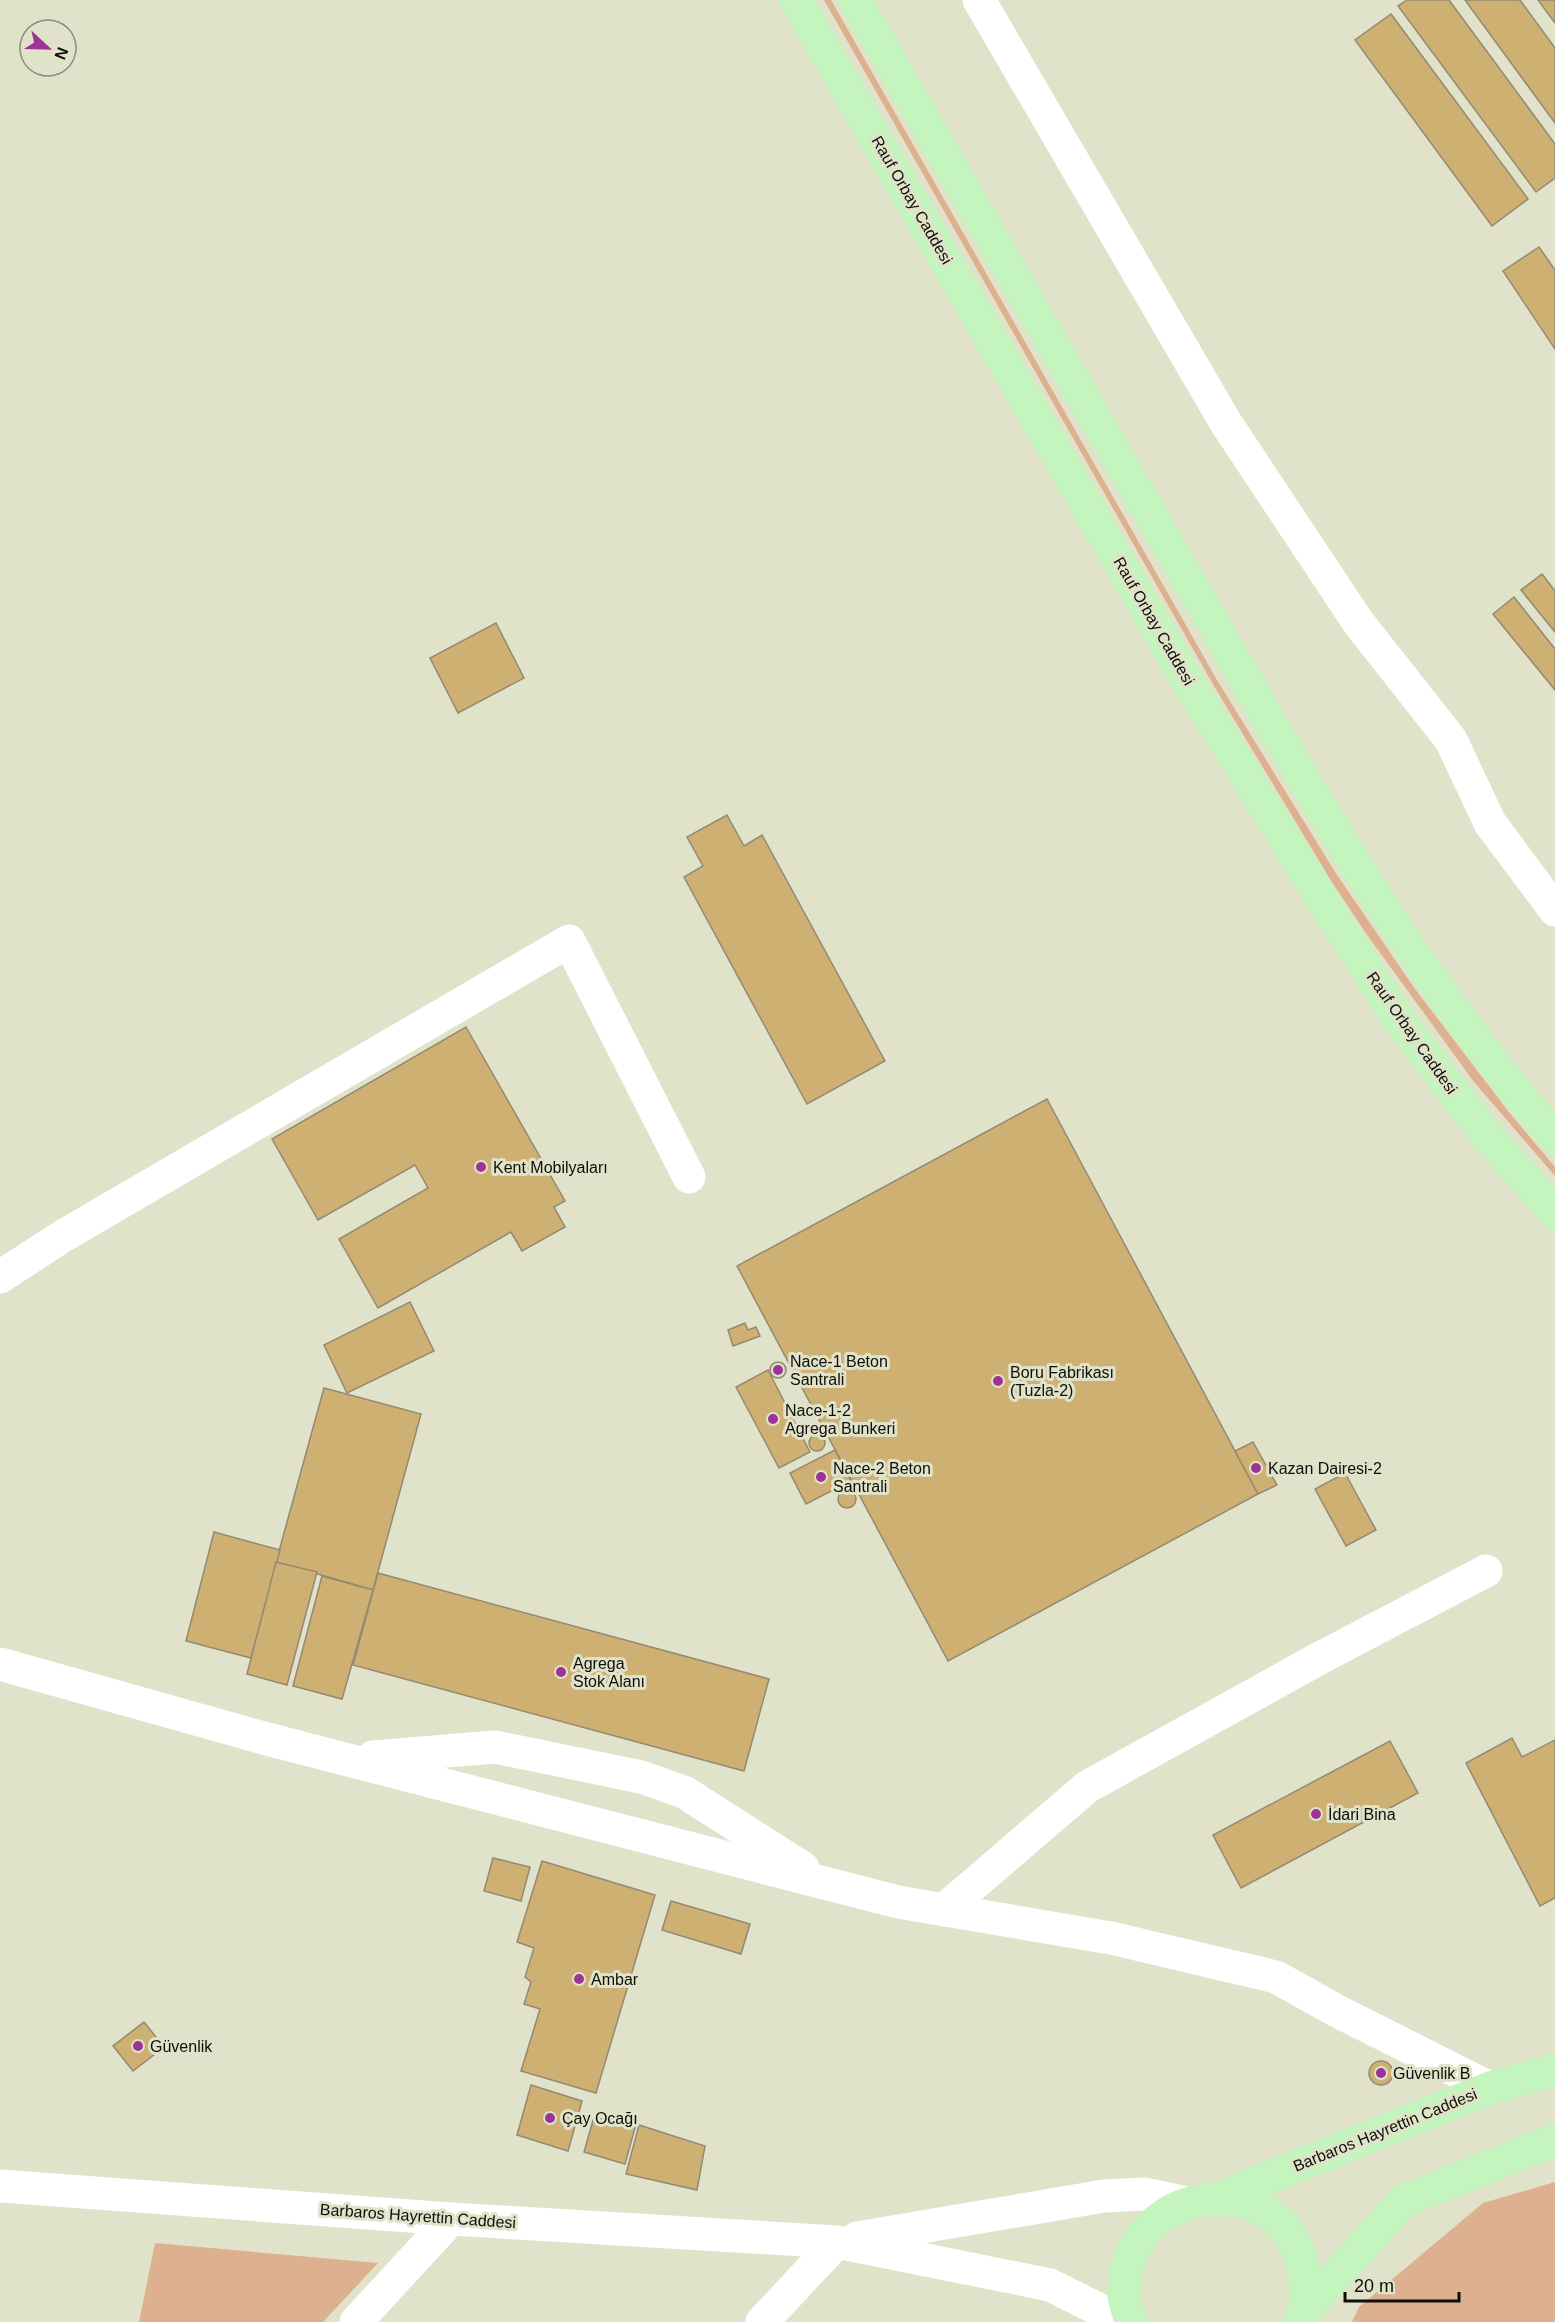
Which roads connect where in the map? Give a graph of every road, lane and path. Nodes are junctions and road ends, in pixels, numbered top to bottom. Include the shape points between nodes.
1 (796, 0) edge
2 (855, 0) edge
3 (979, 0) edge
4 (1555, 910) edge
5 (1555, 1137) edge
6 (689, 1177) dead end
7 (1555, 1213) edge
8 (0, 1277) edge
9 (1486, 1571) dead end
10 (0, 1664) edge
11 (347, 1760) junction
12 (832, 1886) junction
13 (944, 1910) junction
14 (1555, 2070) edge
15 (1490, 2088) junction
16 (1555, 2139) edge
17 (0, 2186) edge
18 (1202, 2200) junction
19 (451, 2219) junction
20 (837, 2242) junction
21 (1302, 2317) edge
22 (357, 2322) edge
23 (762, 2322) edge
24 (1124, 2322) edge
25 (1131, 2322) edge

1 - 7 main road, Rauf Orbay Caddesi via 1183,673 1315,888 1399,1020 1484,1132
2 - 5 main road via 1268,718 1400,932 1488,1055
3 - 4 street via 1226,423 1358,622 1451,740 1490,823
6 - 8 street via 569,940 63,1236
9 - 13 street via 1087,1786
10 - 11 street
11 - 12 street
11 - 12 street via 495,1747 641,1777 684,1792
12 - 13 street
13 - 15 street via 1111,1938 1276,1977
14 - 15 main road, Barbaros Hayrettin Caddesi
15 - 18 main road, Barbaros Hayrettin Caddesi
16 - 21 main road via 1403,2201
17 - 19 street, Barbaros Hayrettin Caddesi
18 - 20 street via 1144,2194 1104,2196
18 - 21 main road via 1244,2202 1288,2234 1301,2258 1305,2276
18 - 25 main road, Barbaros Hayrettin Caddesi via 1159,2217 1139,2239 1127,2266 1124,2296
19 - 20 street, Barbaros Hayrettin Caddesi
19 - 22 street
20 - 23 street
20 - 24 street via 1050,2285

